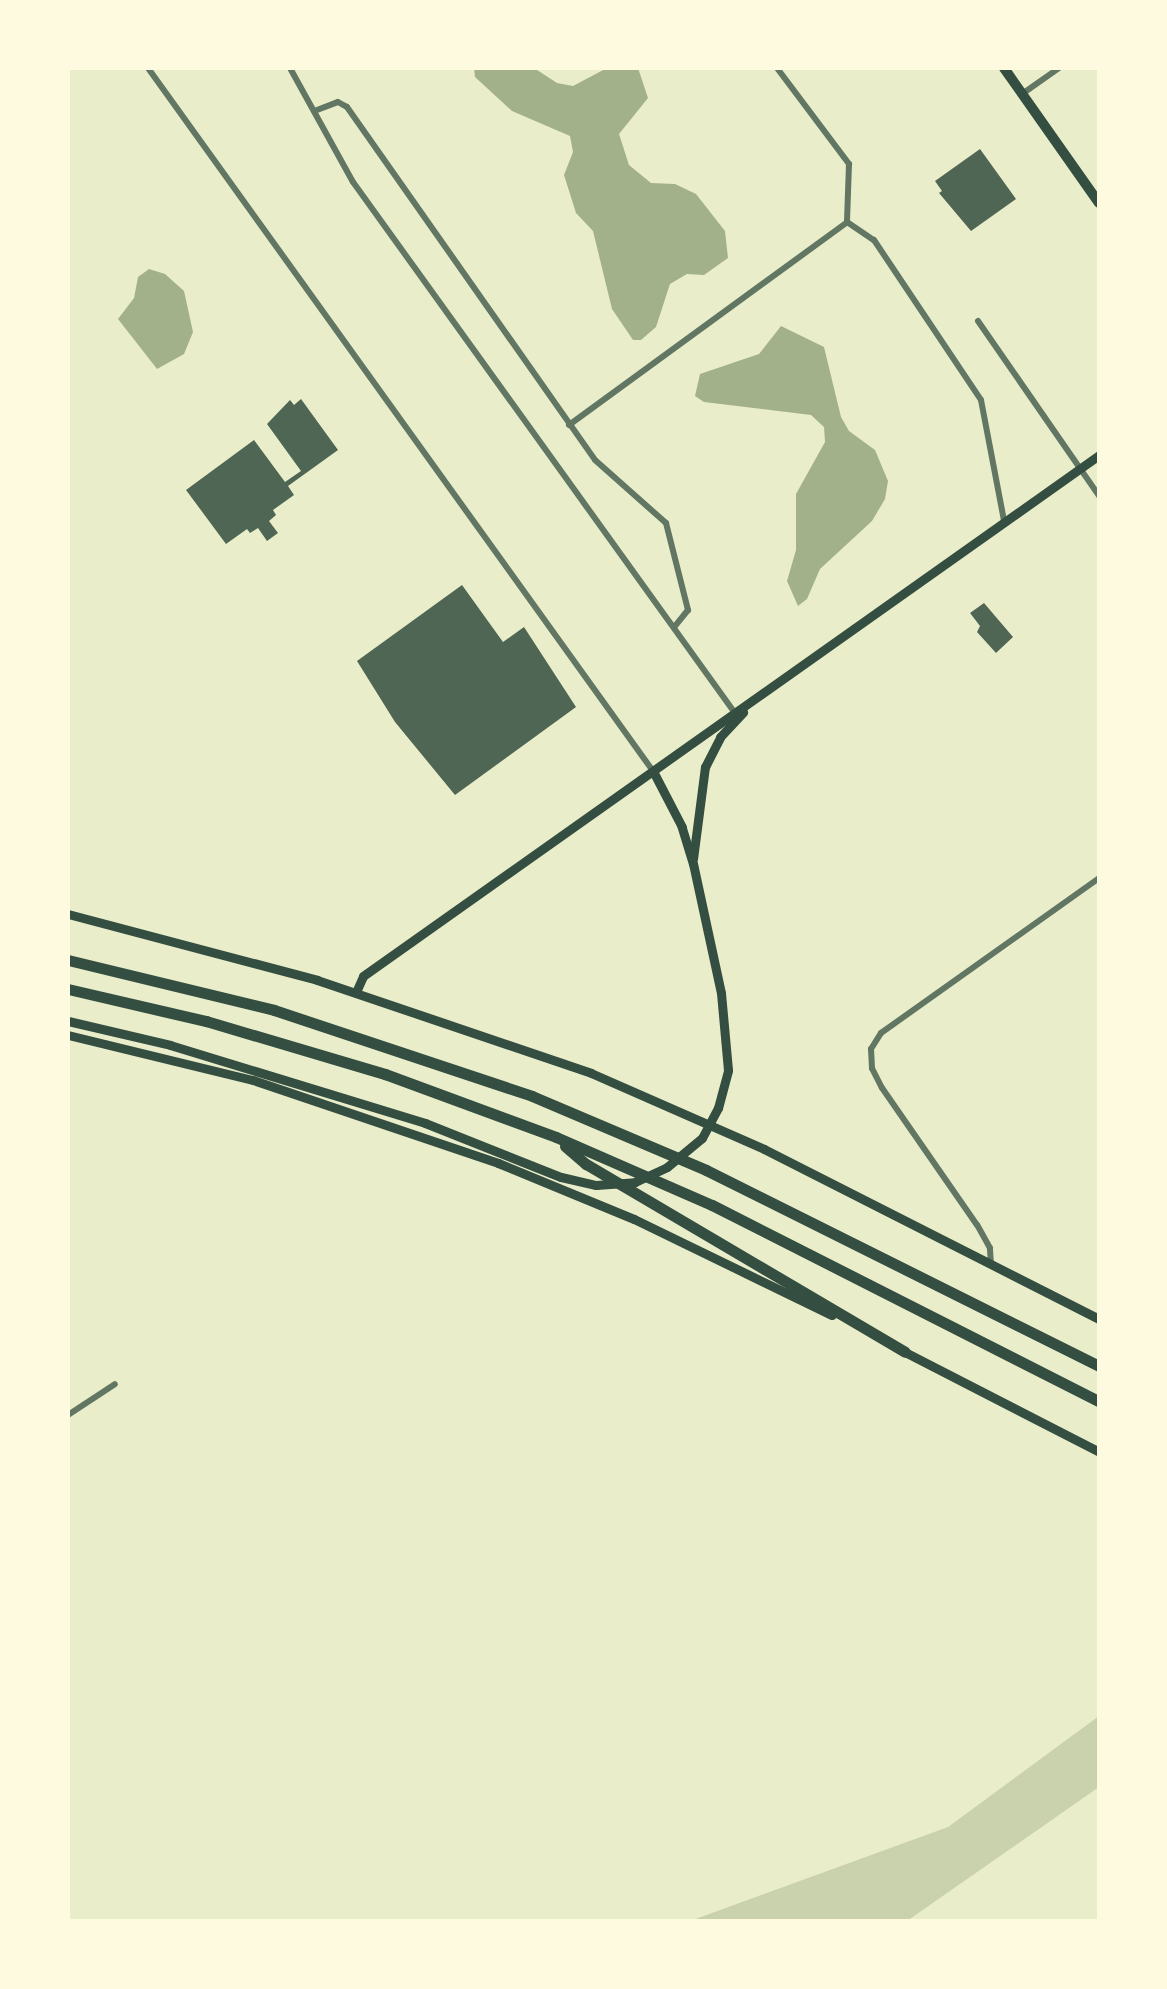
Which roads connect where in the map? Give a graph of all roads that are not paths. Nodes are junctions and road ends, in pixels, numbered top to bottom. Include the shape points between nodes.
1 (148, 68) edge
2 (290, 68) edge
3 (777, 68) edge
4 (1004, 68) edge
5 (1059, 68) edge
6 (1022, 94) junction
7 (317, 110) junction
8 (1099, 203) edge
9 (847, 222) junction
10 (978, 321) dead end
11 (569, 425) junction
12 (1099, 455) edge
13 (1080, 468) junction
14 (1099, 496) edge
15 (1004, 521) junction
16 (674, 627) junction
17 (757, 698) junction
18 (735, 713) junction
19 (653, 771) junction
20 (693, 864) junction
21 (1099, 878) edge
22 (68, 914) edge
23 (68, 960) edge
24 (68, 989) edge
25 (356, 992) junction
26 (68, 1021) edge
27 (68, 1035) edge
28 (556, 1137) junction
29 (991, 1264) junction
30 (1099, 1319) edge
31 (1025, 1327) junction
32 (905, 1352) junction
33 (1099, 1357) edge
34 (1099, 1366) edge
35 (115, 1384) dead end
36 (1099, 1401) edge
37 (68, 1415) edge
38 (1099, 1452) edge

1 - 19 street
2 - 7 street
3 - 9 street via 849,164
4 - 6 main road
5 - 6 street
6 - 8 main road
7 - 11 street via 338,102 347,107
7 - 16 street via 353,182
9 - 11 street
9 - 15 street via 874,240 981,400
10 - 13 street
11 - 16 street via 595,460 666,523 688,610
12 - 13 main road
13 - 14 street
13 - 15 main road
15 - 17 main road
16 - 18 street
17 - 18 main road
17 - 20 main road via 720,737 705,767
18 - 19 main road
19 - 20 main road via 682,827
19 - 25 main road via 363,976
20 - 26 main road via 729,1041 728,1070 718,1108 689,1151 635,1182 596,1185 561,1177 499,1148 170,1045
21 - 29 street via 881,1033 871,1049 872,1068 882,1088 977,1225 990,1248
22 - 25 main road
23 - 31 highway via 261,1006 532,1096 706,1170
24 - 28 highway via 343,1061
25 - 29 main road via 630,1089 764,1149
27 - 32 main road via 253,1080 498,1163 634,1219
28 - 32 highway via 586,1164
28 - 36 highway via 712,1205
29 - 30 main road
31 - 33 highway
31 - 34 highway
32 - 38 main road
35 - 37 street

